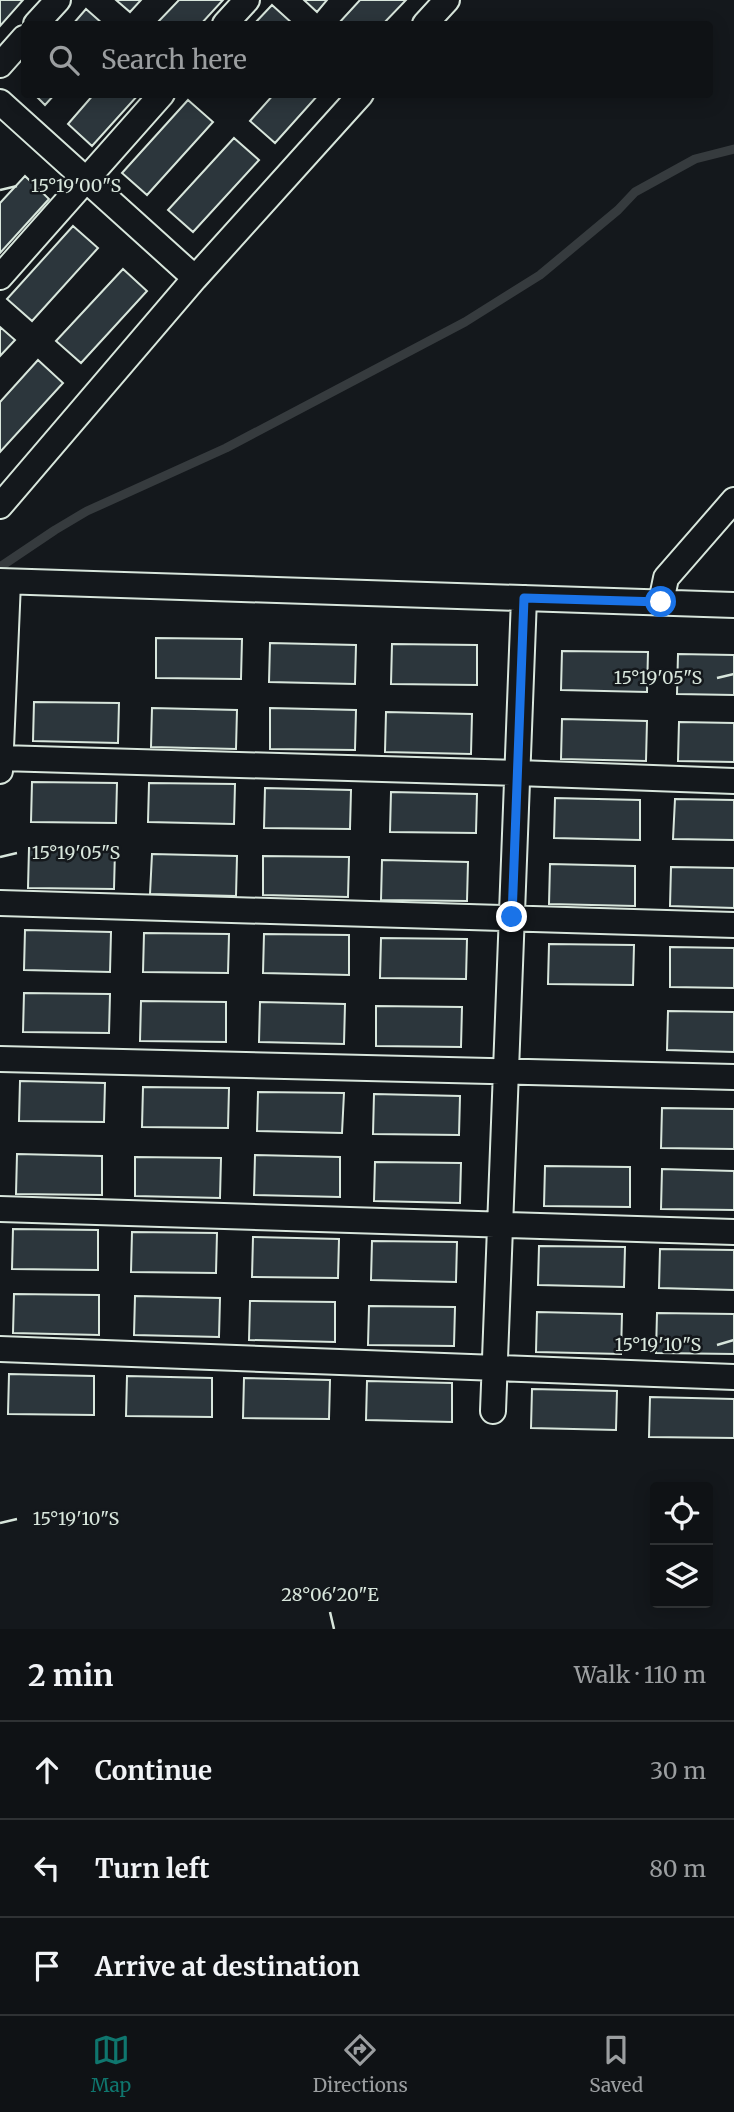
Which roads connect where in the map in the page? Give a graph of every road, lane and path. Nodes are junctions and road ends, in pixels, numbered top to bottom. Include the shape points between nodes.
1 (58, 0) edge
2 (247, 0) edge
3 (447, 0) edge
4 (39, 21) edge
5 (228, 21) edge
6 (428, 21) edge
7 (21, 40) edge
8 (0, 65) edge
9 (158, 98) edge
10 (357, 98) edge
11 (0, 102) edge
12 (86, 180) junction
13 (0, 277) edge
14 (195, 278) junction
15 (734, 500) edge
16 (0, 506) edge
17 (4, 581) edge
18 (524, 598) junction
19 (661, 602) junction
20 (734, 605) edge
21 (1, 758) edge
22 (0, 771) edge
23 (517, 773) junction
24 (734, 781) edge
25 (0, 903) edge
26 (512, 917) junction
27 (734, 925) edge
28 (0, 1059) edge
29 (506, 1070) junction
30 (734, 1077) edge
31 (0, 1209) edge
32 (500, 1223) junction
33 (734, 1232) edge
34 (0, 1349) edge
35 (495, 1368) junction
36 (734, 1377) edge
37 (493, 1410) dead end

1 - 4 street
2 - 5 street
3 - 6 street
7 - 8 street
9 - 12 street
10 - 14 street
11 - 12 street
12 - 13 street
12 - 14 street
14 - 16 street
15 - 19 street via 666,578
17 - 18 street
17 - 21 street
18 - 19 street
18 - 23 street
19 - 20 street
21 - 22 street
21 - 23 street
23 - 24 street
23 - 26 street
25 - 26 street
26 - 27 street
26 - 29 street
28 - 29 street
29 - 30 street
29 - 32 street
31 - 32 street
32 - 33 street
32 - 35 street
34 - 35 street
35 - 36 street
35 - 37 street

